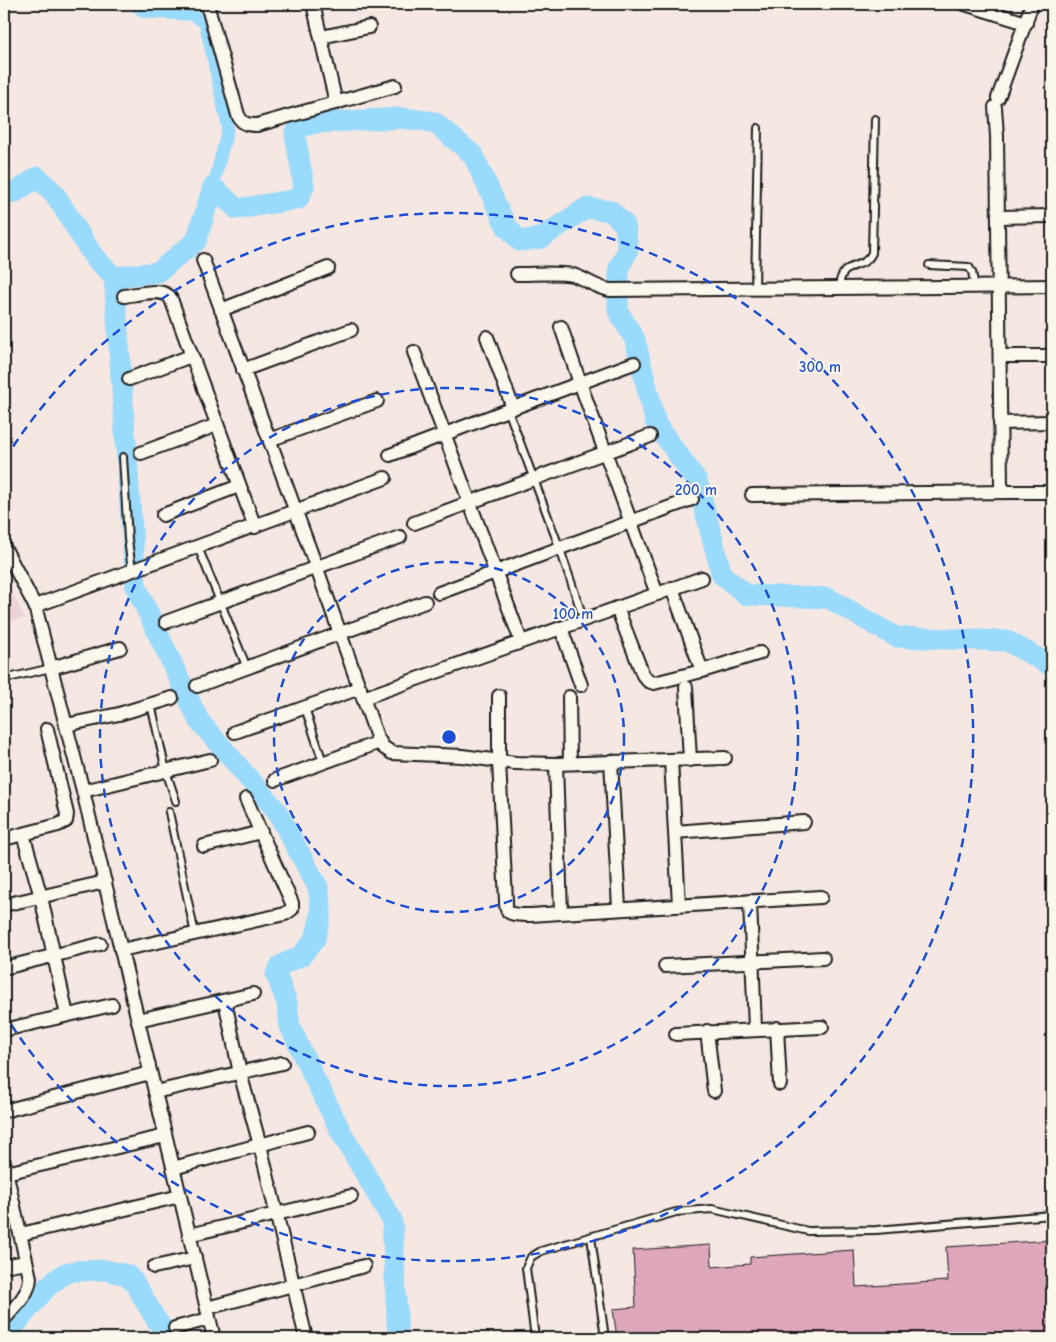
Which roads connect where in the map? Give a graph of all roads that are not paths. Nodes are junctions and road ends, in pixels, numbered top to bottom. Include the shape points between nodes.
1 (207, 4) edge
2 (313, 4) edge
3 (965, 4) edge
4 (1032, 4) edge
5 (1026, 23) junction
6 (369, 27) dead end
7 (321, 37) junction
8 (395, 86) dead end
9 (336, 103) junction
10 (875, 118) dead end
11 (758, 128) dead end
12 (998, 216) junction
13 (1052, 216) edge
14 (203, 260) dead end
15 (929, 264) dead end
16 (328, 268) dead end
17 (517, 274) dead end
18 (1052, 286) edge
19 (998, 287) junction
20 (975, 288) junction
21 (839, 289) junction
22 (755, 290) junction
23 (124, 296) dead end
24 (221, 310) junction
25 (561, 328) dead end
26 (351, 330) dead end
27 (487, 336) dead end
28 (414, 352) dead end
29 (191, 356) junction
30 (1000, 356) junction
31 (1052, 356) edge
32 (634, 363) dead end
33 (243, 370) junction
34 (129, 378) dead end
35 (580, 384) junction
36 (377, 401) dead end
37 (511, 409) junction
38 (1052, 422) edge
39 (1000, 423) junction
40 (217, 425) junction
41 (444, 434) junction
42 (650, 436) dead end
43 (269, 440) junction
44 (141, 453) dead end
45 (605, 454) junction
46 (390, 455) dead end
47 (123, 457) dead end
48 (385, 478) dead end
49 (534, 479) junction
50 (239, 486) junction
51 (1011, 492) junction
52 (1052, 492) edge
53 (752, 495) dead end
54 (692, 499) dead end
55 (470, 503) junction
56 (295, 512) junction
57 (163, 515) dead end
58 (629, 522) junction
59 (414, 523) dead end
60 (254, 527) junction
61 (400, 537) dead end
62 (4, 547) edge
63 (198, 547) junction
64 (560, 548) junction
65 (316, 566) junction
66 (132, 571) junction
67 (495, 572) junction
68 (702, 578) dead end
69 (672, 588) junction
70 (439, 593) dead end
71 (657, 594) junction
72 (220, 602) junction
73 (425, 602) dead end
74 (35, 606) junction
75 (617, 608) junction
76 (584, 620) junction
77 (166, 622) dead end
78 (560, 628) junction
79 (338, 633) junction
80 (521, 641) junction
81 (120, 648) dead end
82 (760, 652) dead end
83 (51, 668) junction
84 (247, 668) junction
85 (702, 671) junction
86 (4, 679) edge
87 (581, 685) dead end
88 (197, 686) dead end
89 (686, 687) dead end
90 (362, 693) junction
91 (499, 696) dead end
92 (569, 697) dead end
93 (172, 698) dead end
94 (151, 704) junction
95 (305, 708) junction
96 (66, 725) junction
97 (47, 729) dead end
98 (235, 732) dead end
99 (380, 742) junction
100 (724, 758) dead end
101 (210, 760) dead end
102 (670, 760) junction
103 (690, 760) junction
104 (611, 761) junction
105 (323, 762) junction
106 (499, 762) junction
107 (570, 762) junction
108 (556, 764) junction
109 (166, 771) junction
110 (275, 780) dead end
111 (83, 791) junction
112 (246, 799) dead end
113 (176, 801) dead end
114 (169, 812) dead end
115 (804, 822) dead end
116 (260, 832) junction
117 (675, 832) junction
118 (23, 834) junction
119 (4, 839) edge
120 (204, 846) dead end
121 (104, 882) junction
122 (41, 896) junction
123 (821, 897) dead end
124 (750, 901) junction
125 (4, 905) edge
126 (679, 905) junction
127 (619, 908) junction
128 (561, 913) junction
129 (195, 934) junction
130 (100, 944) dead end
131 (121, 950) junction
132 (54, 956) junction
133 (823, 958) dead end
134 (752, 961) junction
135 (665, 966) dead end
136 (4, 968) edge
137 (253, 994) dead end
138 (225, 1001) junction
139 (112, 1005) dead end
140 (67, 1015) junction
141 (138, 1020) junction
142 (822, 1027) dead end
143 (777, 1028) junction
144 (755, 1029) junction
145 (4, 1030) edge
146 (707, 1031) junction
147 (676, 1034) dead end
148 (282, 1063) dead end
149 (150, 1073) junction
150 (240, 1073) junction
151 (780, 1084) dead end
152 (714, 1091) dead end
153 (155, 1092) junction
154 (4, 1111) edge
155 (308, 1132) dead end
156 (165, 1136) junction
157 (260, 1145) junction
158 (5, 1168) edge
159 (173, 1168) junction
160 (180, 1196) junction
161 (350, 1196) dead end
162 (8, 1202) edge
163 (276, 1214) junction
164 (1052, 1215) edge
165 (21, 1234) junction
166 (189, 1234) junction
167 (591, 1236) junction
168 (195, 1258) junction
169 (26, 1262) junction
170 (4, 1266) edge
171 (364, 1266) dead end
172 (154, 1267) dead end
173 (293, 1285) junction
174 (208, 1314) junction
175 (4, 1319) edge
176 (175, 1328) dead end
177 (214, 1338) edge
178 (306, 1338) edge
179 (535, 1338) edge
180 (605, 1338) edge

1 - 9 street via 244,124 257,125
2 - 7 street
3 - 5 street
4 - 5 street
5 - 12 street via 997,103
6 - 7 street
7 - 9 street
8 - 9 street
10 - 21 lane via 872,252 867,260 843,272
11 - 22 lane
12 - 13 street
12 - 19 street
14 - 24 street
15 - 20 lane via 969,267
16 - 24 street
17 - 22 street via 570,275 610,290
18 - 19 street
19 - 20 street
19 - 30 street
20 - 21 street
21 - 22 street
23 - 29 street via 161,292 169,295
24 - 33 street
25 - 35 street
26 - 33 street
27 - 37 street
28 - 41 street
29 - 34 street
29 - 40 street
30 - 31 street
30 - 39 street
32 - 35 street
33 - 43 street
35 - 37 street
35 - 45 street
36 - 43 street
37 - 41 street
37 - 49 lane
38 - 39 street
39 - 51 street via 1001,485
40 - 44 street
40 - 50 street
41 - 46 street
41 - 55 street
42 - 45 street
43 - 56 street
45 - 49 street
45 - 58 street
47 - 66 lane
48 - 56 street
49 - 55 street
49 - 64 lane
50 - 57 street
50 - 60 street
51 - 52 street
51 - 53 street
54 - 58 street
55 - 59 street
55 - 67 street
56 - 60 street
56 - 65 street
58 - 64 street
58 - 71 street
60 - 63 street
61 - 65 street
62 - 74 street
63 - 66 street
63 - 72 lane
64 - 67 street
64 - 76 lane
65 - 72 street
65 - 79 street
66 - 74 street
67 - 70 street
67 - 80 street
68 - 69 street
69 - 71 street
69 - 85 street
71 - 75 street
72 - 77 street
72 - 84 lane
73 - 79 street
74 - 83 street
75 - 76 street
75 - 85 street via 648,681 662,682
76 - 78 street
78 - 80 street
78 - 87 street
79 - 84 street
79 - 90 street
80 - 90 street
81 - 83 street
82 - 85 street
83 - 86 lane
83 - 96 street
84 - 88 street
89 - 103 street
90 - 95 street
90 - 99 street
91 - 106 street
92 - 107 street
93 - 94 street
94 - 96 street
94 - 109 lane
95 - 98 street
95 - 105 lane
96 - 111 street
97 - 118 street via 66,821
99 - 105 street
99 - 106 street via 392,753 462,756
100 - 103 street
101 - 109 street
102 - 103 street
102 - 104 street
102 - 117 street
104 - 107 street
104 - 127 street
105 - 110 street
106 - 108 street
106 - 128 street via 507,910 514,914
107 - 108 street
108 - 128 street
109 - 111 street
109 - 113 lane
111 - 121 street
112 - 116 street
114 - 129 lane
115 - 117 street
116 - 120 street
116 - 129 street via 292,909 285,914
117 - 126 street
118 - 119 street
118 - 122 street
121 - 122 street
121 - 131 street
122 - 125 street
122 - 132 street
123 - 124 street
124 - 126 street
124 - 134 street
126 - 127 street
127 - 128 street
129 - 131 street
130 - 132 street
131 - 141 street
132 - 136 street
132 - 140 street
133 - 134 street
134 - 135 street
134 - 144 street
137 - 138 street
138 - 141 street
138 - 150 street
139 - 140 street
140 - 145 street
141 - 149 street
142 - 143 street
143 - 144 street
143 - 151 street
144 - 146 street
146 - 147 street
146 - 152 street
148 - 150 street
149 - 153 street
149 - 154 street
150 - 153 street
150 - 157 street
153 - 156 street
155 - 157 street
156 - 158 street
156 - 159 street
157 - 159 street
157 - 163 street
158 - 162 street
159 - 160 street
160 - 165 street
160 - 166 street
161 - 163 street
162 - 165 street
163 - 166 street
163 - 173 street
164 - 167 lane via 876,1230 808,1231 712,1209 676,1212
165 - 169 street
166 - 168 street
167 - 179 lane via 541,1250 532,1257 526,1268
167 - 180 lane
168 - 172 street
168 - 174 street
169 - 170 street
169 - 175 street via 29,1287
171 - 173 street
173 - 174 street
173 - 178 street
174 - 176 street
174 - 177 street

